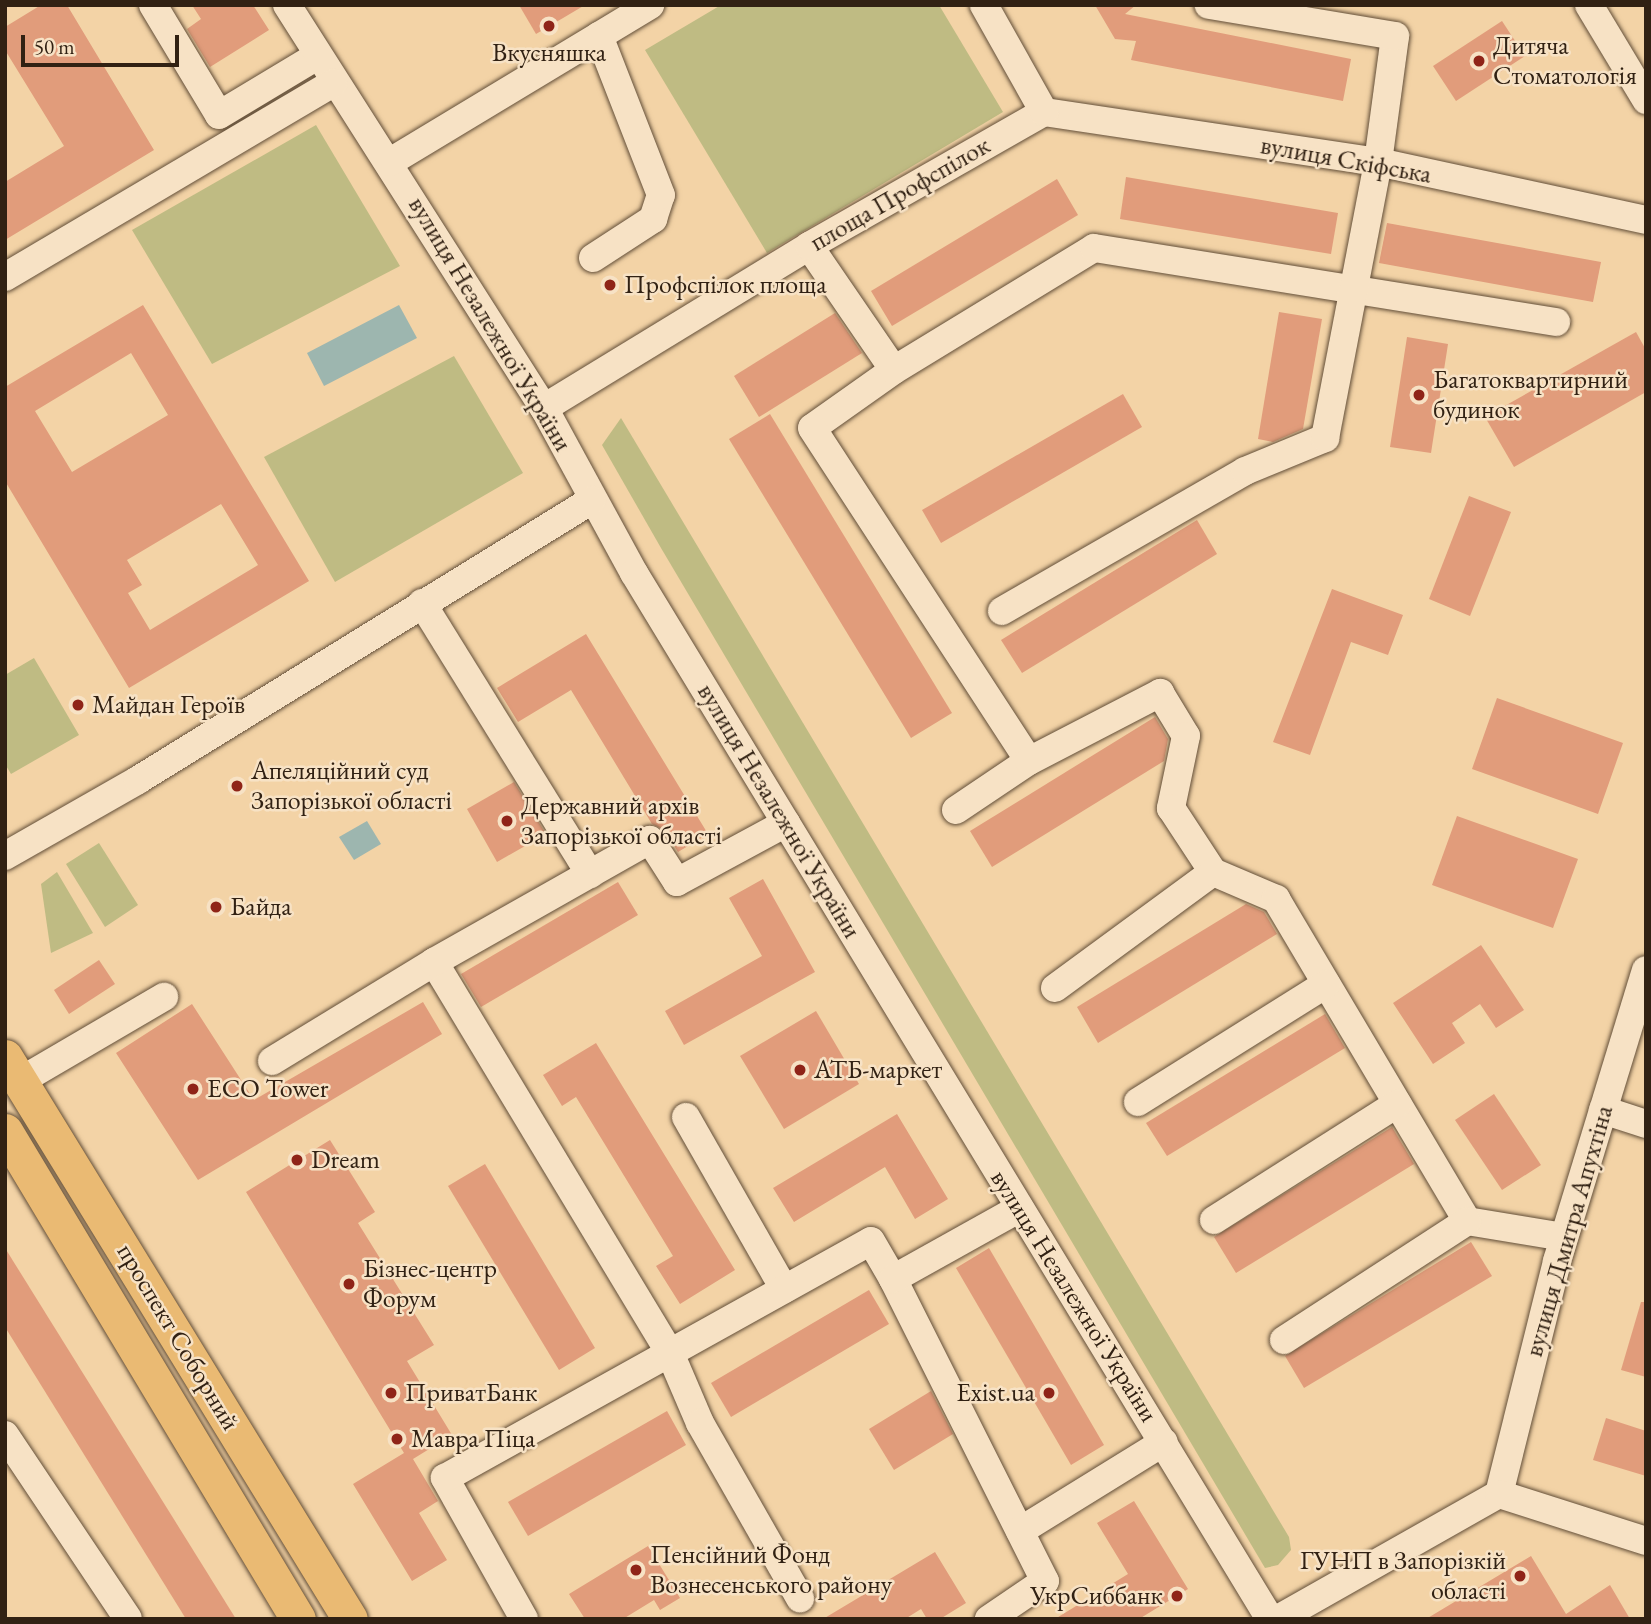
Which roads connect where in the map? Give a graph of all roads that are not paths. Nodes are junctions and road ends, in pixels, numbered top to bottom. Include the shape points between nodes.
1 (153, 5) edge
2 (287, 5) edge
3 (650, 5) edge
4 (984, 5) edge
5 (1209, 5) edge
6 (1589, 5) edge
7 (599, 36) junction
8 (317, 56) junction
9 (332, 83) junction
10 (1646, 100) edge
11 (1044, 112) junction
12 (390, 162) junction
13 (1378, 162) junction
14 (1646, 220) edge
15 (809, 246) junction
16 (593, 258) dead end
17 (5, 277) edge
18 (1355, 290) junction
19 (1556, 322) dead end
20 (894, 370) junction
21 (544, 408) junction
22 (592, 500) junction
23 (422, 603) junction
24 (1002, 611) dead end
25 (1029, 761) junction
26 (956, 810) dead end
27 (786, 823) junction
28 (5, 856) edge
29 (1213, 872) junction
30 (590, 874) junction
31 (434, 962) junction
32 (1646, 970) edge
33 (1326, 984) junction
34 (1055, 988) dead end
35 (164, 997) dead end
36 (272, 1061) dead end
37 (10, 1075) edge
38 (1138, 1102) dead end
39 (1397, 1104) junction
40 (1603, 1110) junction
41 (686, 1118) dead end
42 (1646, 1124) edge
43 (5, 1131) edge
44 (1020, 1208) junction
45 (1214, 1220) dead end
46 (1467, 1222) junction
47 (1564, 1237) junction
48 (892, 1279) junction
49 (784, 1289) junction
50 (1284, 1340) dead end
51 (670, 1353) junction
52 (5, 1435) edge
53 (1164, 1442) junction
54 (1499, 1494) junction
55 (1020, 1531) junction
56 (1646, 1541) edge
57 (800, 1598) dead end
58 (128, 1619) edge
59 (298, 1619) edge
60 (350, 1619) edge
61 (524, 1619) edge
62 (989, 1619) edge
63 (1270, 1619) edge
64 (1278, 1619) edge

1 - 8 street via 219,115
2 - 8 street, вулиця Незалежної України
3 - 7 street
4 - 11 street
5 - 13 street via 1395,36
6 - 10 street
7 - 12 street
7 - 16 street via 661,195 653,219
8 - 9 street, вулиця Незалежної України
9 - 12 street, вулиця Незалежної України
9 - 17 street
11 - 13 street, вулиця Скіфська
11 - 15 street, площа Профспілок
12 - 21 street, вулиця Незалежної України
13 - 14 street, вулиця Скіфська
13 - 18 street
15 - 20 street
15 - 21 street, площа Профспілок
18 - 19 street
18 - 20 street via 1094,248
18 - 24 street via 1325,438 1245,471
20 - 25 street via 812,428
21 - 22 street, вулиця Незалежної України
22 - 23 street
22 - 27 street, вулиця Незалежної України
23 - 28 street via 138,780
23 - 30 street
25 - 26 street
25 - 29 street via 1160,693 1186,736 1171,808
27 - 30 street via 677,882 650,840
27 - 44 street, вулиця Незалежної України
29 - 33 street via 1276,899
29 - 34 street
30 - 31 street
31 - 36 street
31 - 51 street
32 - 40 street, вулиця Дмитра Апухтіна
33 - 38 street
33 - 39 street
35 - 37 street
37 - 60 main road, проспект Соборний
39 - 45 street
39 - 46 street
40 - 42 street
40 - 47 street, вулиця Дмитра Апухтіна
41 - 49 street
43 - 59 main road, проспект Соборний
44 - 48 street
44 - 53 street, вулиця Незалежної України
46 - 47 street
46 - 50 street
47 - 54 street, вулиця Дмитра Апухтіна
48 - 49 street via 871,1241
48 - 55 street
49 - 51 street
51 - 57 street via 700,1423
51 - 61 street via 445,1478
52 - 58 street
53 - 55 street
53 - 63 street, вулиця Незалежної України
54 - 56 street
54 - 64 street
55 - 62 street via 1045,1581

